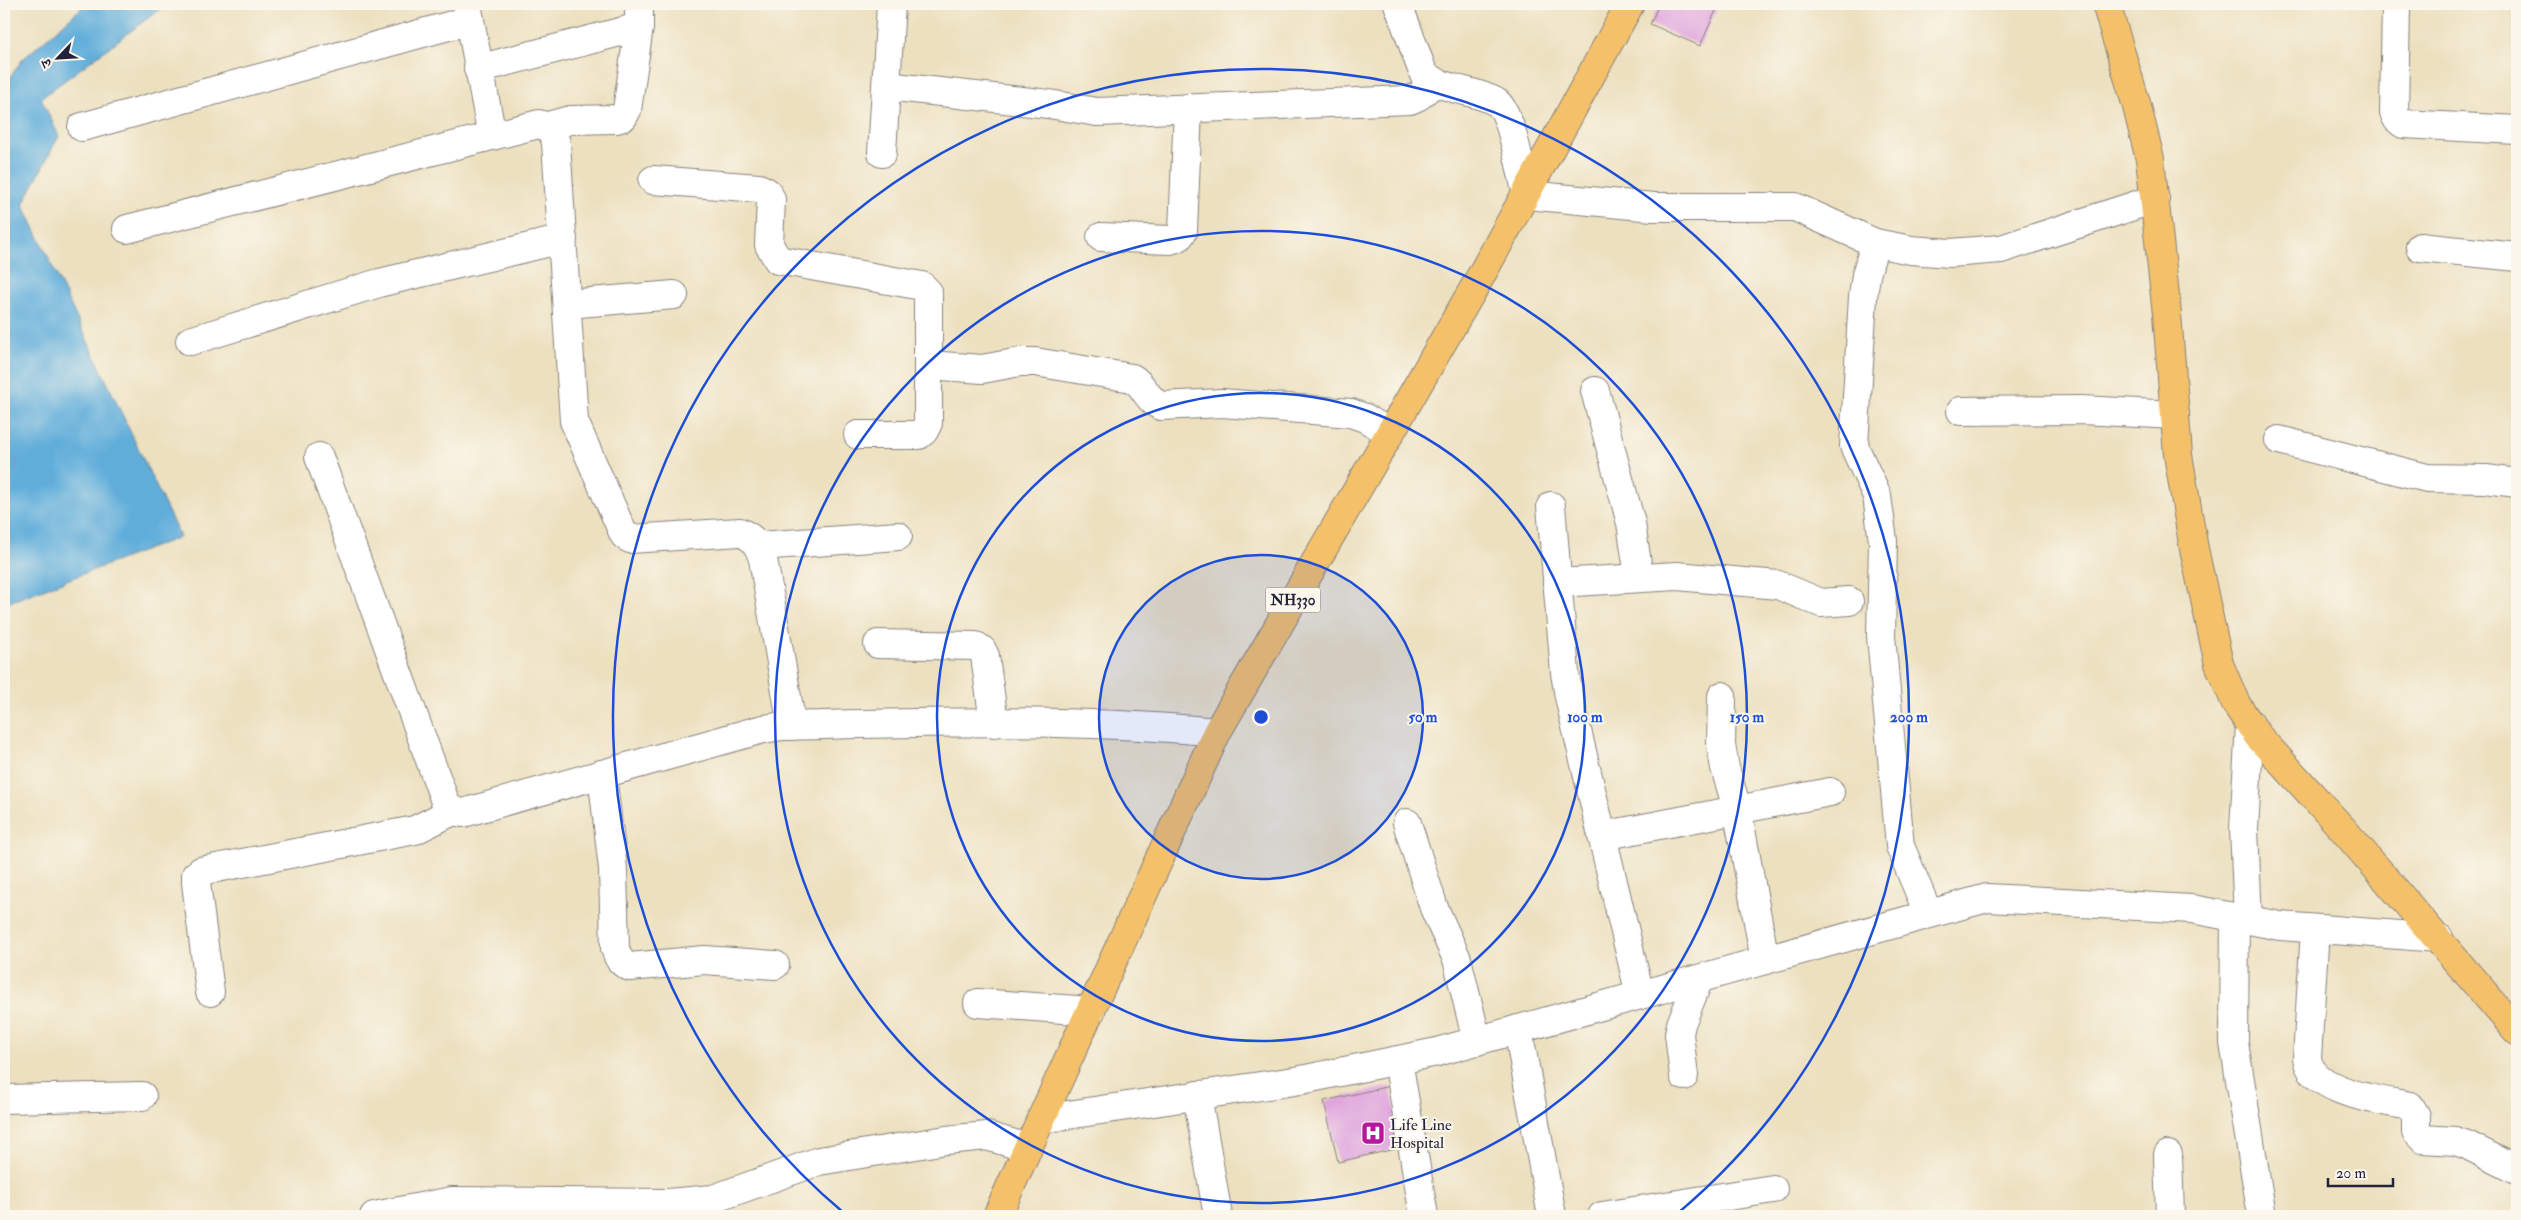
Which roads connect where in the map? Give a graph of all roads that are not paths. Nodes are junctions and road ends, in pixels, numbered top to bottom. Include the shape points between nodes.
1 (891, 4) edge
2 (1398, 4) edge
3 (1630, 4) edge
4 (2106, 4) edge
5 (2396, 4) edge
6 (468, 12) edge
7 (639, 16) edge
8 (478, 69) junction
9 (1434, 83) junction
10 (886, 86) junction
11 (1188, 108) junction
12 (548, 126) junction
13 (82, 127) dead end
14 (2517, 130) edge
15 (492, 136) junction
16 (882, 152) dead end
17 (653, 180) dead end
18 (1526, 195) junction
19 (2155, 199) junction
20 (127, 229) dead end
21 (1101, 237) dead end
22 (563, 239) junction
23 (1874, 243) junction
24 (2420, 247) dead end
25 (2517, 257) edge
26 (674, 295) dead end
27 (567, 304) junction
28 (190, 341) dead end
29 (929, 365) junction
30 (1595, 391) dead end
31 (1961, 411) dead end
32 (2175, 415) junction
33 (1390, 433) junction
34 (858, 435) dead end
35 (2279, 440) dead end
36 (319, 457) dead end
37 (2517, 483) edge
38 (1551, 506) dead end
39 (898, 536) dead end
40 (759, 546) junction
41 (1639, 577) junction
42 (1557, 582) junction
43 (1849, 600) dead end
44 (878, 644) dead end
45 (1722, 696) dead end
46 (994, 723) junction
47 (2250, 724) junction
48 (792, 726) junction
49 (1216, 732) junction
50 (602, 774) junction
51 (1830, 792) dead end
52 (1737, 808) junction
53 (453, 811) junction
54 (1407, 823) dead end
55 (1602, 836) junction
56 (1928, 913) junction
57 (2238, 928) junction
58 (2442, 942) junction
59 (2314, 946) junction
60 (1765, 960) junction
61 (775, 965) dead end
62 (1699, 979) junction
63 (210, 992) dead end
64 (1640, 995) junction
65 (978, 1003) dead end
66 (1091, 1011) junction
67 (1518, 1029) junction
68 (2517, 1032) edge
69 (1477, 1041) junction
70 (1398, 1060) junction
71 (1684, 1076) dead end
72 (1197, 1095) junction
73 (142, 1096) dead end
74 (4, 1099) edge
75 (1041, 1119) junction
76 (1028, 1148) junction
77 (2168, 1155) dead end
78 (2517, 1170) edge
79 (1773, 1189) dead end
80 (374, 1216) edge
81 (997, 1216) edge
82 (1218, 1216) edge
83 (1424, 1216) edge
84 (1552, 1216) edge
85 (1602, 1216) edge
86 (2170, 1216) edge
87 (2262, 1216) edge

1 - 10 street
2 - 9 street via 1424,76
3 - 18 main road, NH330
4 - 19 main road via 2136,103 2150,159
5 - 14 street via 2396,119 2403,124
6 - 8 street
6 - 13 street
7 - 8 street
7 - 12 street via 628,110 623,117 570,120
8 - 15 street
9 - 11 street via 1410,100
9 - 18 street via 1497,102 1506,115
10 - 11 street via 1085,111
10 - 16 street
11 - 21 street via 1184,231 1170,240
12 - 15 street via 539,124
12 - 22 street via 556,143
15 - 20 street
17 - 29 street via 759,188 768,192 771,198 769,245 778,260 922,286 930,299
18 - 23 street via 1653,207 1795,207
18 - 33 main road, NH330
19 - 23 street via 2001,249 1950,254
19 - 32 main road
22 - 27 street
22 - 28 street via 379,283
23 - 56 street via 1863,297 1854,446 1877,496 1883,541 1881,636 1900,846
24 - 25 street
26 - 27 street
27 - 40 street via 574,420 624,536 630,539 740,532 753,538
29 - 33 street via 982,369 1035,362 1132,378 1140,382 1154,403 1162,406 1222,403 1351,414 1365,418
29 - 34 street via 928,423 924,431 918,435
30 - 41 street via 1632,523
31 - 32 street via 2082,410
32 - 47 main road via 2178,455 2194,549 2219,664 2236,704
33 - 49 main road, NH330
35 - 37 street via 2420,477
36 - 53 street via 446,804
38 - 42 street
39 - 40 street
40 - 48 street via 764,558
41 - 42 street
41 - 43 street via 1677,576 1778,585 1821,604
42 - 55 street via 1569,697
44 - 46 street via 976,646 982,650
45 - 52 street via 1721,745
46 - 48 street
46 - 49 street via 1150,726
47 - 57 street
47 - 58 main road
48 - 50 street via 763,729
49 - 66 main road, NH330
50 - 53 street via 463,813
50 - 61 street via 613,869 615,948 623,964 630,968 716,960
51 - 52 street
52 - 55 street
52 - 60 street
53 - 63 street via 415,830 202,871 196,875
54 - 69 street via 1434,908 1457,959
55 - 64 street
56 - 57 street via 1987,898 2192,909
56 - 60 street
57 - 59 street via 2280,926
57 - 87 street via 2234,1043
58 - 59 street
58 - 68 main road
59 - 78 street via 2308,1068 2346,1093 2410,1106 2416,1116 2416,1132 2423,1139 2455,1141
60 - 62 street
62 - 64 street
62 - 71 street via 1679,1034
64 - 67 street
65 - 66 street
66 - 75 main road, NH330
67 - 69 street
67 - 84 street
69 - 70 street
70 - 72 street via 1301,1080
70 - 83 street
72 - 75 street
72 - 82 street
73 - 74 street
75 - 76 main road, NH330
76 - 80 street via 987,1136 946,1140 819,1161 713,1199 668,1203 452,1202
76 - 81 main road, NH330
77 - 86 street
79 - 85 street

